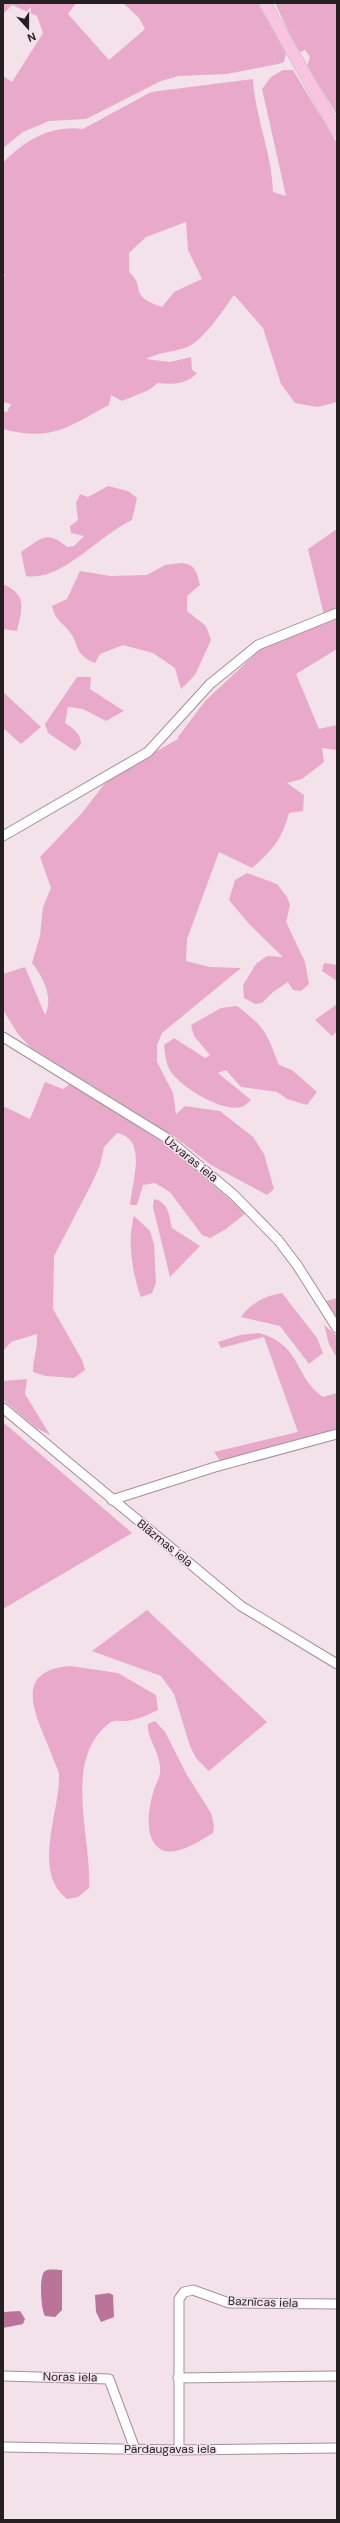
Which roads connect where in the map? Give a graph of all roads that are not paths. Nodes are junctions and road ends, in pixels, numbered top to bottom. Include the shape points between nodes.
1 (266, 3) edge
2 (337, 131) edge
3 (337, 613) edge
4 (3, 836) edge
5 (3, 1037) edge
6 (337, 1328) edge
7 (3, 1408) edge
8 (337, 1434) edge
9 (112, 1500) junction
10 (337, 1664) edge
11 (337, 2304) edge
12 (3, 2376) edge
13 (337, 2376) edge
14 (178, 2378) junction
15 (3, 2447) edge
16 (337, 2448) edge
17 (135, 2449) junction
18 (179, 2450) junction

1 - 2 main road
3 - 4 street via 258,645 210,684 148,752
5 - 6 street, Uzvaras iela via 164,1137 234,1195 292,1258
7 - 9 street, Blāzmas iela
8 - 9 street via 215,1467
9 - 10 street, Blāzmas iela via 241,1606
11 - 14 street, Baznīcas iela via 229,2303 193,2290 184,2292 179,2299
12 - 17 street, Noras iela via 109,2379
13 - 14 street
14 - 18 street, Baznīcas iela
15 - 17 street, Pārdaugavas iela
16 - 18 street, Pārdaugavas iela
17 - 18 street, Pārdaugavas iela

